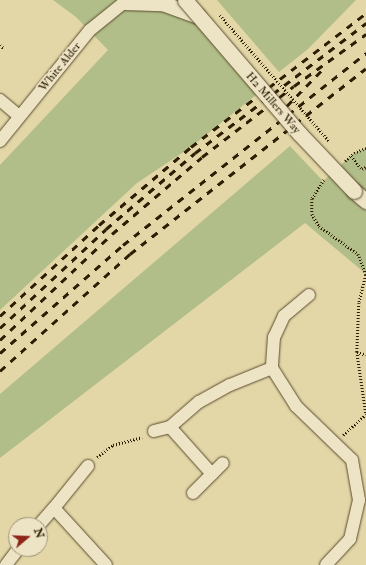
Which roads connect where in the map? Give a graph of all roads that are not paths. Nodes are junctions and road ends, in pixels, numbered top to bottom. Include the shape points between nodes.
1 (185, 0) edge
2 (126, 1) edge
3 (198, 16) junction
4 (0, 100) edge
5 (19, 116) junction
6 (0, 141) edge
7 (366, 202) edge
8 (309, 295) dead end
9 (272, 368) junction
10 (170, 427) junction
11 (154, 431) road end
12 (223, 463) dead end
13 (88, 466) road end
14 (212, 474) junction
15 (193, 493) dead end
16 (54, 508) junction
17 (46, 517) edge
18 (106, 565) edge
19 (326, 565) edge

1 - 3 street, H2 Millers Way, bridge
2 - 3 street via 162,3
2 - 5 street, White Alder via 90,30
3 - 7 street, H2 Millers Way, bridge via 299,133
4 - 5 street
5 - 6 street, White Alder
8 - 9 street via 284,316 274,337
9 - 10 street via 230,385 199,402
9 - 19 street via 296,406 352,460 359,500 350,539
10 - 11 street
10 - 14 street
12 - 14 street
13 - 16 street
14 - 15 street
16 - 17 street
16 - 18 street

